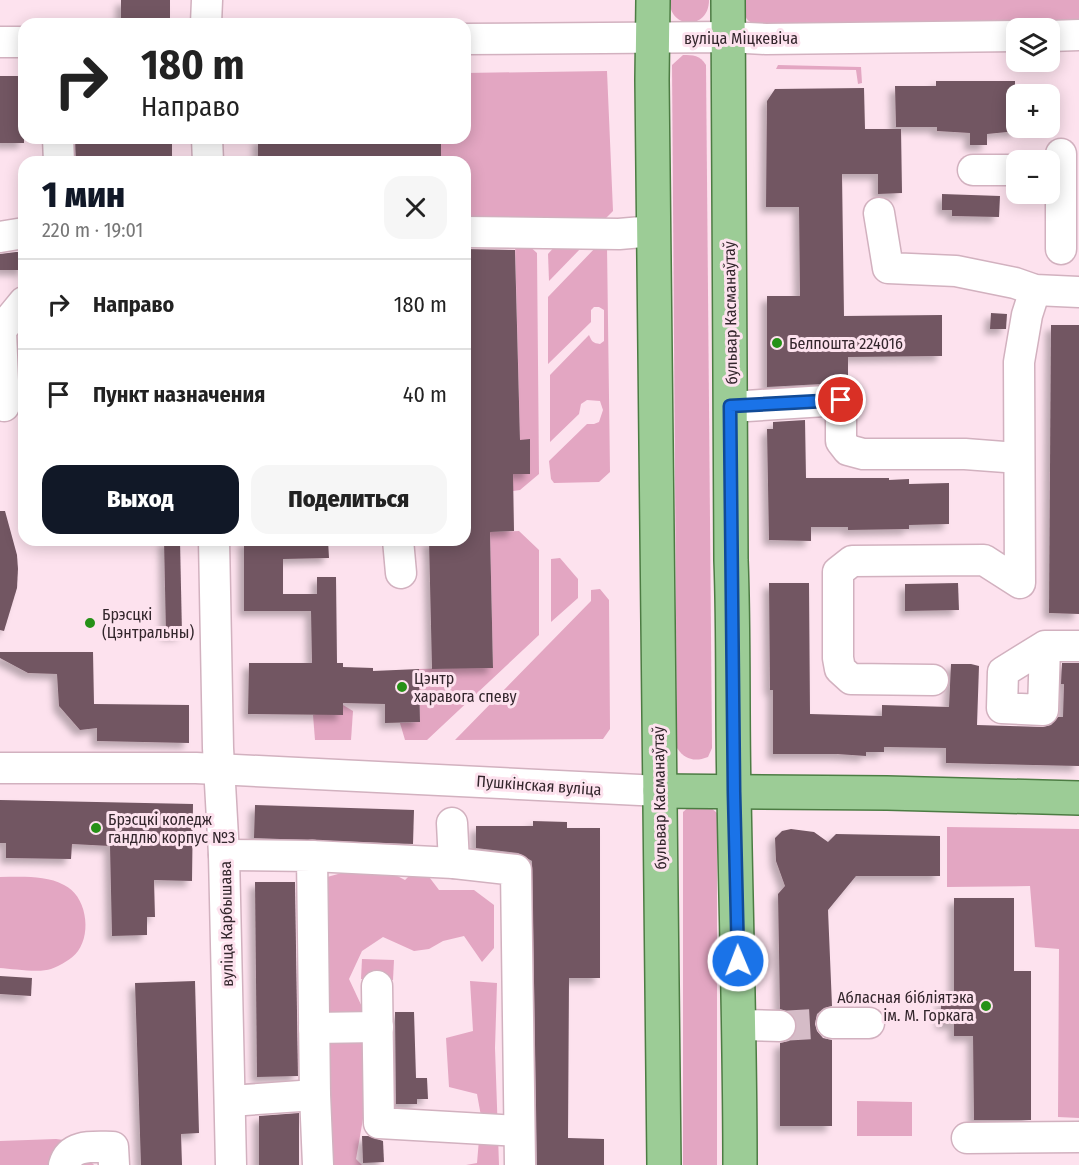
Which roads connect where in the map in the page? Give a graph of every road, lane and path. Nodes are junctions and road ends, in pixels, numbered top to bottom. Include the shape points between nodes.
1 (207, 0) edge
2 (652, 0) edge
3 (728, 0) edge
4 (206, 18) edge
5 (1079, 35) edge
6 (1006, 36) edge
7 (1060, 36) edge
8 (728, 37) junction
9 (652, 38) junction
10 (471, 39) edge
11 (0, 42) edge
12 (18, 42) edge
13 (1063, 155) edge
14 (973, 170) dead end
15 (1006, 170) edge
16 (879, 213) dead end
17 (654, 231) junction
18 (471, 232) edge
19 (18, 234) edge
20 (0, 237) edge
21 (1061, 249) dead end
22 (1035, 290) junction
23 (1079, 292) edge
24 (18, 309) edge
25 (4, 406) dead end
26 (730, 406) junction
27 (1019, 458) junction
28 (214, 546) edge
29 (399, 546) edge
30 (401, 573) dead end
31 (1045, 646) dead end
32 (1079, 646) edge
33 (933, 680) dead end
34 (0, 768) edge
35 (219, 769) junction
36 (660, 791) junction
37 (734, 792) junction
38 (1079, 798) edge
39 (452, 823) dead end
40 (224, 855) junction
41 (312, 856) junction
42 (453, 863) junction
43 (377, 986) dead end
44 (832, 1023) tunnel mouth
45 (870, 1023) dead end
46 (740, 1025) junction
47 (780, 1026) tunnel mouth
48 (378, 1027) junction
49 (314, 1028) junction
50 (315, 1095) junction
51 (230, 1101) junction
52 (519, 1131) junction
53 (1079, 1137) edge
54 (967, 1138) dead end
55 (64, 1165) edge
56 (114, 1165) edge
57 (231, 1165) edge
58 (318, 1165) edge
59 (520, 1165) edge
60 (664, 1165) edge
61 (740, 1165) edge

1 - 4 street
2 - 9 main road, бульвар Касманаўтаў
3 - 8 main road, бульвар Касманаўтаў
5 - 7 street
6 - 8 street, вуліца Міцкевіча
8 - 9 street, вуліца Міцкевіча
8 - 26 main road, бульвар Касманаўтаў
9 - 10 street, вуліца Міцкевіча
9 - 17 main road, бульвар Касманаўтаў
11 - 12 street
13 - 21 street
14 - 15 street
16 - 22 street via 888,268 956,271
17 - 18 street
17 - 36 main road, бульвар Касманаўтаў
19 - 20 street
22 - 23 street
22 - 27 street via 1019,362
24 - 25 street via 1,330
26 - 27 street via 841,400 842,441 848,450 863,454
26 - 37 main road, бульвар Касманаўтаў
27 - 33 street via 1020,583 984,560 852,561 838,572 840,669 851,679
28 - 35 street, вуліца Карбышава
29 - 30 street
31 - 32 street
34 - 35 street, Пушкінская вуліца
35 - 36 street, Пушкінская вуліца
35 - 40 street, вуліца Карбышава
36 - 37 main road, Пушкінская вуліца
36 - 60 main road, бульвар Касманаўтаў
37 - 38 main road, Пушкінская вуліца
37 - 46 main road, бульвар Касманаўтаў
39 - 42 street
40 - 41 street
40 - 51 street, вуліца Карбышава
41 - 42 street
41 - 49 street
42 - 52 street via 516,870
43 - 48 street
44 - 45 street
46 - 47 street
46 - 61 main road, бульвар Касманаўтаў
48 - 49 street
48 - 52 street via 379,1123
49 - 50 street
50 - 51 street
50 - 58 street
51 - 57 street, вуліца Карбышава
52 - 59 street
53 - 54 street
55 - 56 street via 82,1146 113,1147

